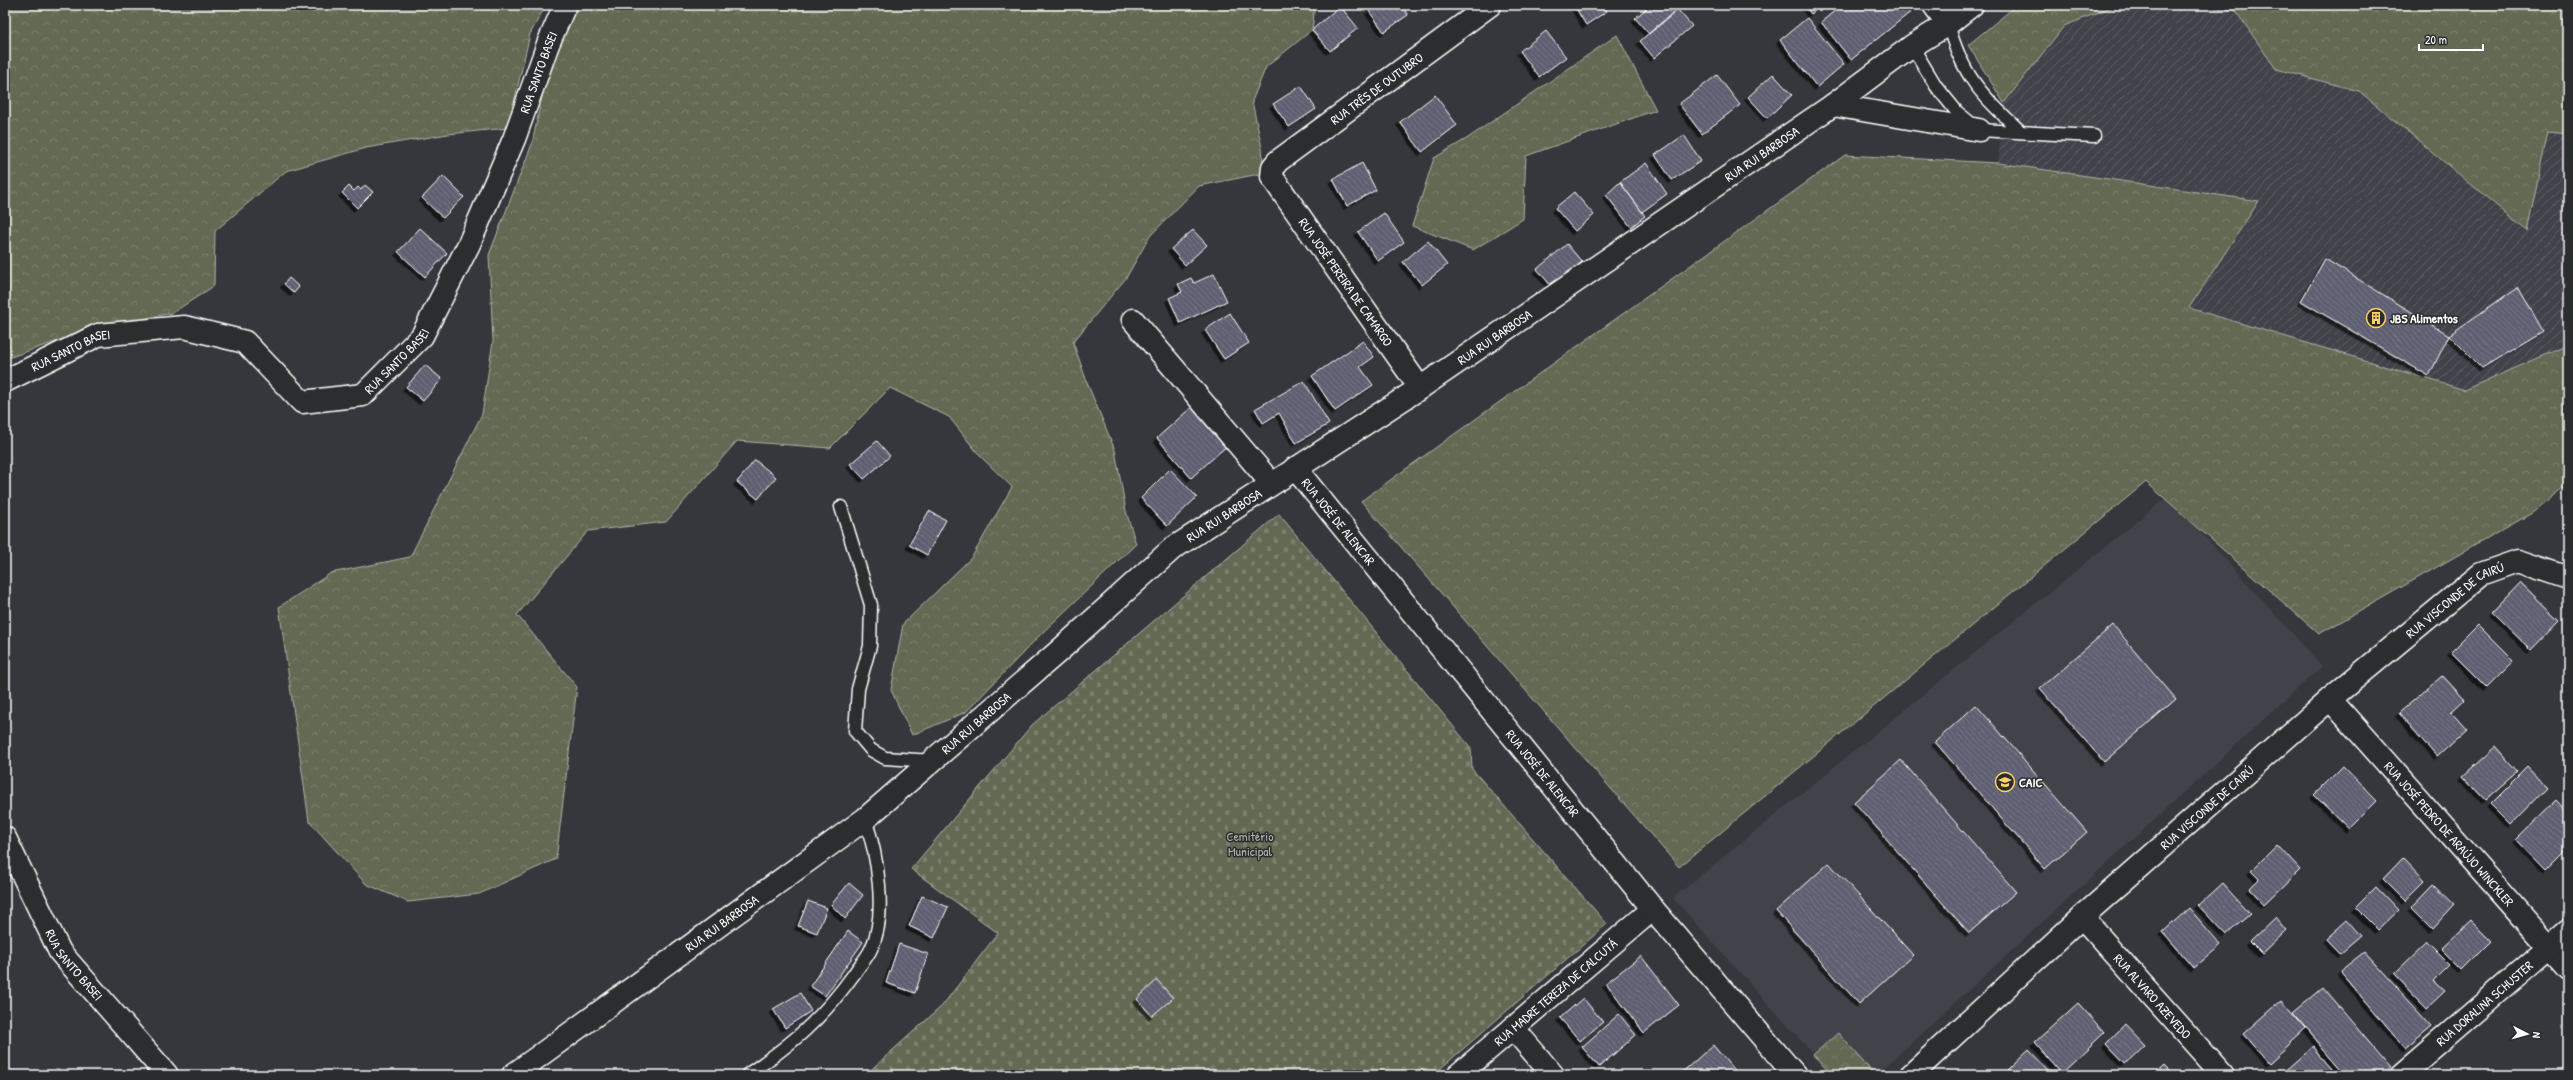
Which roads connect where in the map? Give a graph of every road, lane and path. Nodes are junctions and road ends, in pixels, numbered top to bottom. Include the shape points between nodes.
1 (565, 5) edge
2 (1490, 5) edge
3 (1934, 5) edge
4 (1972, 5) edge
5 (1948, 24) junction
6 (1912, 46) junction
7 (1833, 105) junction
8 (1979, 130) junction
9 (2021, 132) junction
10 (2094, 136) dead end
11 (1272, 177) joint
12 (1133, 320) dead end
13 (5, 381) edge
14 (1420, 388) junction
15 (1295, 468) junction
16 (1271, 483) junction
17 (841, 507) dead end
18 (2568, 578) edge
19 (2330, 699) junction
20 (933, 761) junction
21 (865, 819) junction
22 (5, 838) edge
23 (1653, 909) junction
24 (2082, 917) junction
25 (2568, 931) edge
26 (2550, 946) junction
27 (2568, 968) edge
28 (1513, 1028) junction
29 (167, 1075) edge
30 (513, 1075) edge
31 (747, 1075) edge
32 (1458, 1075) edge
33 (1553, 1075) edge
34 (1795, 1075) edge
35 (1911, 1075) edge
36 (2223, 1075) edge
37 (2401, 1075) edge

1 - 13 street, RUA SANTO BASEI via 548,44 514,140 470,244 426,329 363,395 302,402 245,342 184,327 98,335
2 - 11 street, RUA TRÊS DE OUTUBRO via 1278,160 1273,167
3 - 5 street
4 - 5 street, RUA RUI BARBOSA
5 - 6 street, RUA RUI BARBOSA
5 - 9 lane via 1956,54 1977,88
6 - 7 street, RUA RUI BARBOSA
6 - 8 lane via 1936,86 1957,112
7 - 8 street
7 - 14 street, RUA RUI BARBOSA
8 - 9 lane
9 - 10 lane
11 - 14 street, RUA JOSÉ PEREIRA DE CAMARGO
12 - 16 street
14 - 15 street, RUA RUI BARBOSA
15 - 16 street, RUA RUI BARBOSA
15 - 23 street, RUA JOSÉ DE ALENCAR
16 - 20 street, RUA RUI BARBOSA via 1172,549
17 - 20 lane via 871,605 870,646 858,689 855,731 871,750 885,758
18 - 19 street, RUA VISCONDE DE CAIRÚ via 2518,561 2481,574
19 - 24 street, RUA VISCONDE DE CAIRÚ
19 - 26 street, RUA JOSÉ PEDRO DE ARAÚJO WINCKLER
20 - 21 street, RUA RUI BARBOSA
21 - 30 street, RUA RUI BARBOSA
21 - 31 lane via 873,840 881,906 872,949 831,1005 792,1043
22 - 29 street, RUA SANTO BASEI via 60,952
23 - 28 street, RUA MADRE TEREZA DE CALCUTÁ
23 - 34 street, RUA JOSÉ DE ALENCAR
24 - 35 street, RUA VISCONDE DE CAIRÚ
24 - 36 street, RUA ALVARO AZEVEDO
25 - 26 street, RUA DORALINA SCHUSTER
26 - 27 street, RUA JOSÉ PEDRO DE ARAÚJO WINCKLER
26 - 37 street, RUA DORALINA SCHUSTER
28 - 32 street, RUA MADRE TEREZA DE CALCUTÁ
28 - 33 street

